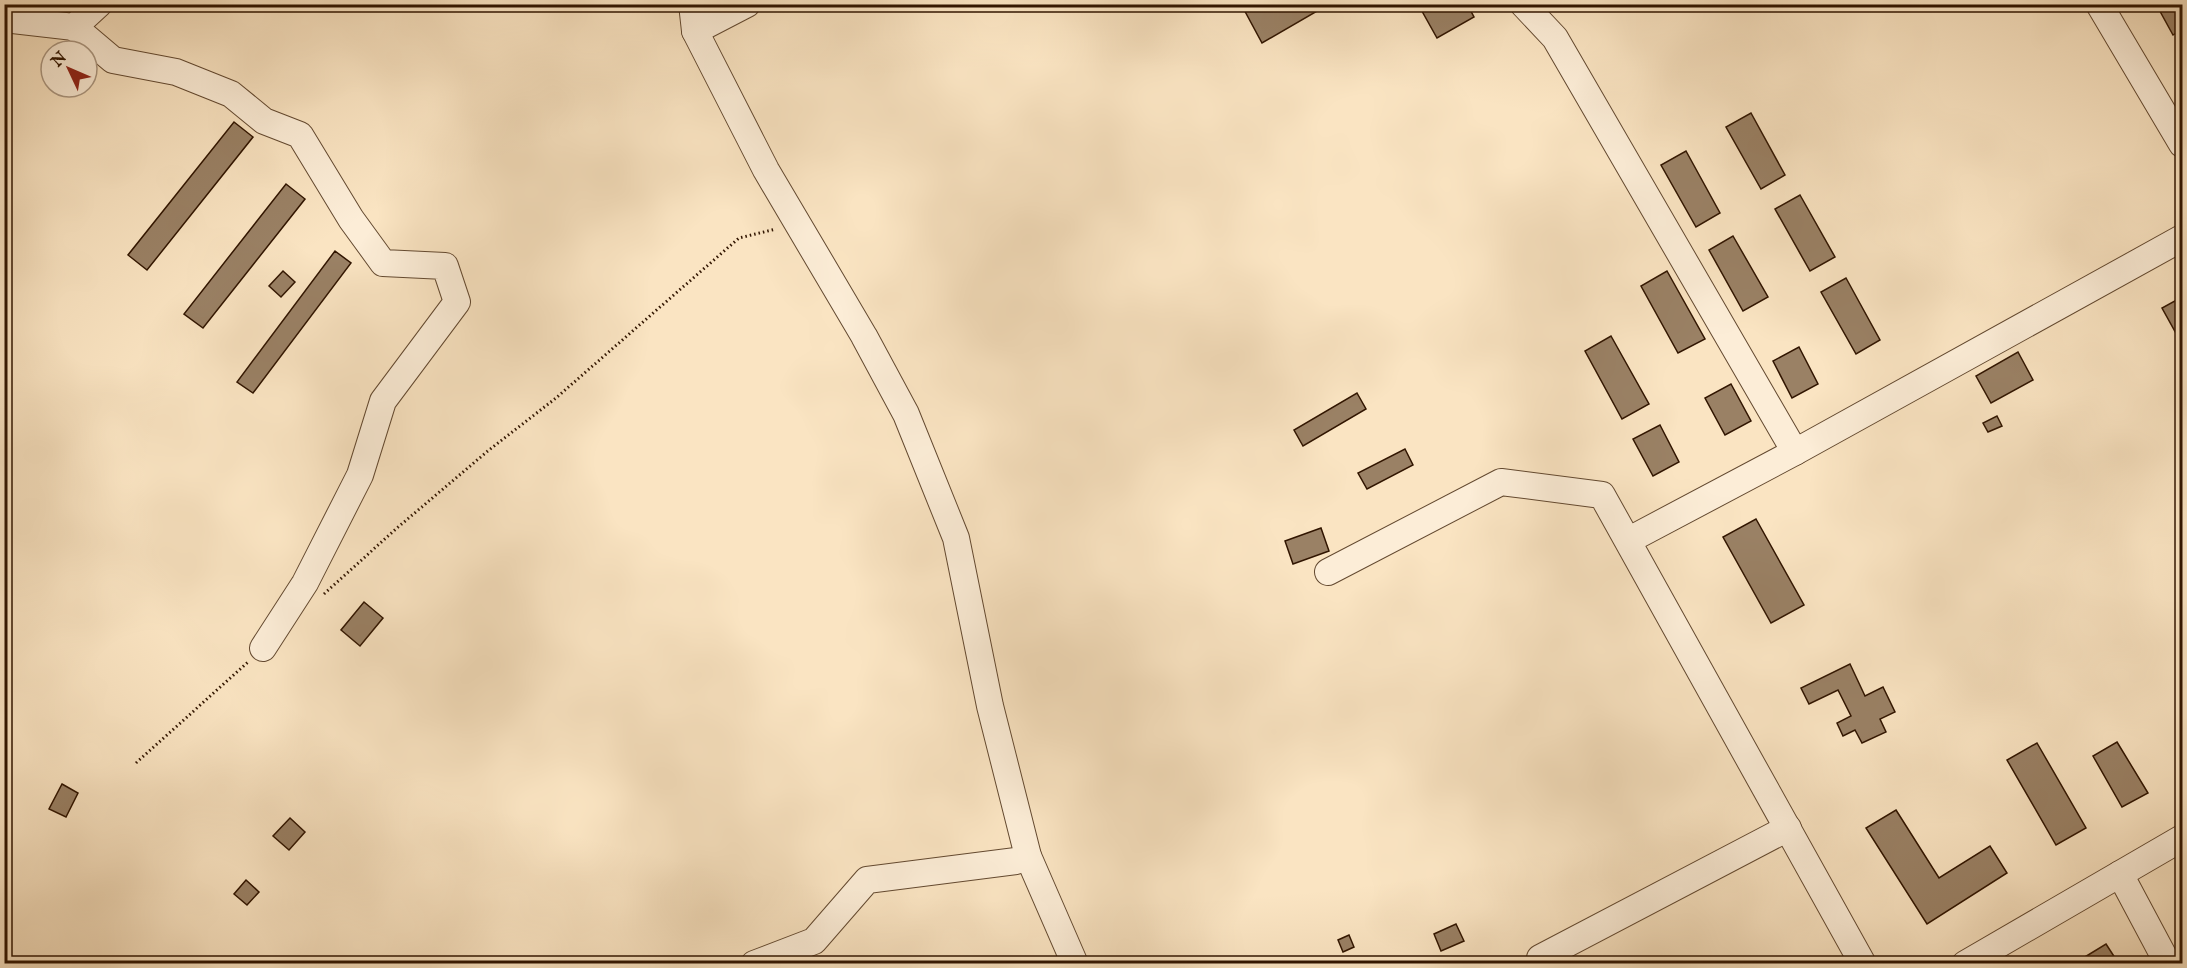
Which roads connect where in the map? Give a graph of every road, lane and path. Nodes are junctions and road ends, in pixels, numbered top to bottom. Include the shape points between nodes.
1 (99, 4) edge
2 (692, 4) edge
3 (747, 4) edge
4 (1523, 4) edge
5 (2100, 4) edge
6 (4, 19) edge
7 (74, 27) junction
8 (695, 31) junction
9 (2182, 144) edge
10 (798, 224) junction
11 (2182, 238) edge
12 (1795, 452) junction
13 (1629, 540) junction
14 (1328, 572) dead end
15 (322, 596) dead end
16 (263, 648) joint
17 (136, 763) dead end
18 (1788, 828) junction
19 (2182, 838) edge
20 (1028, 856) junction
21 (2120, 874) junction
22 (1540, 958) dead end
23 (754, 963) edge
24 (1075, 963) edge
25 (1863, 963) edge
26 (1965, 963) edge
27 (2169, 963) edge

1 - 7 street
2 - 8 street
3 - 8 street
4 - 12 street via 1555,39
5 - 9 street
6 - 7 street
7 - 16 street via 113,60 176,72 231,94 264,121 300,135 383,263 445,266 457,302 383,401 360,475 305,583
8 - 10 street
10 - 15 path via 739,238
10 - 20 street via 906,414 956,538 990,706
11 - 12 street
12 - 13 street
13 - 14 street via 1602,495 1501,482
13 - 18 street
16 - 17 path
18 - 22 street
18 - 25 street
19 - 21 street
20 - 23 street via 1016,861 867,880 814,941
20 - 24 street
21 - 26 street
21 - 27 street

